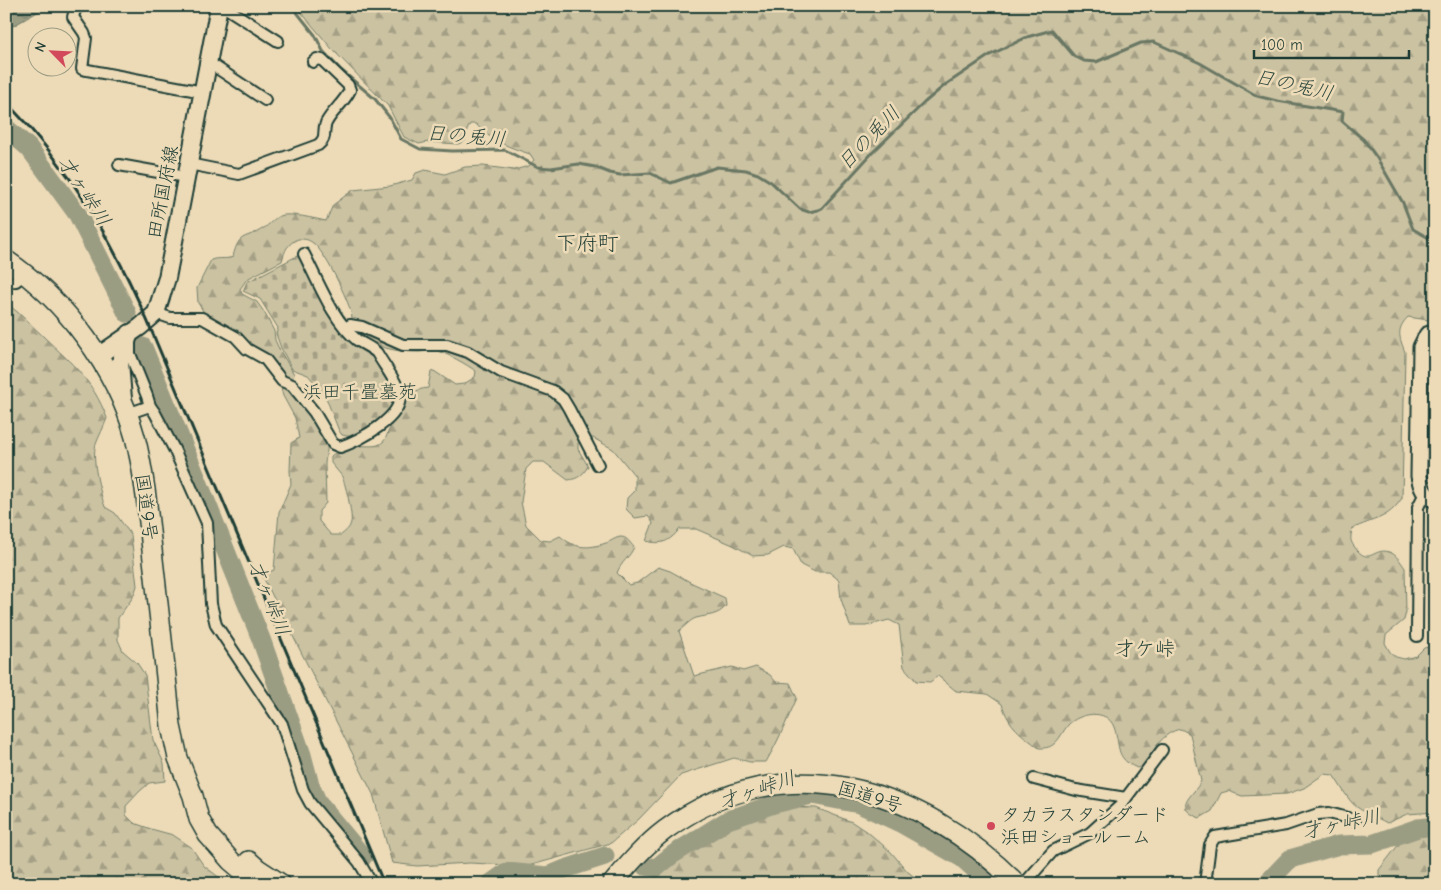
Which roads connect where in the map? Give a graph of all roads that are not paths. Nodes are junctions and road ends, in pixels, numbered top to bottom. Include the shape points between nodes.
1 (79, 6) edge
2 (219, 6) edge
3 (223, 6) edge
4 (278, 41) dead end
5 (208, 62) junction
6 (313, 62) dead end
7 (203, 92) junction
8 (265, 100) dead end
9 (119, 165) dead end
10 (187, 171) junction
11 (304, 254) dead end
12 (6, 260) edge
13 (25, 273) junction
14 (6, 282) edge
15 (156, 313) junction
16 (346, 328) junction
17 (1435, 332) edge
18 (130, 333) junction
19 (98, 356) junction
20 (150, 406) junction
21 (125, 408) junction
22 (598, 465) dead end
23 (1430, 497) edge
24 (1417, 636) dead end
25 (1162, 750) dead end
26 (1034, 779) dead end
27 (193, 796) junction
28 (1126, 798) junction
29 (1355, 820) dead end
30 (258, 884) edge
31 (281, 884) edge
32 (372, 884) edge
33 (612, 884) edge
34 (1017, 884) edge
35 (1024, 884) edge
36 (1205, 884) edge

1 - 7 street via 73,16 86,38 82,69
2 - 5 main road, 田所国府線
3 - 4 street
5 - 7 main road, 田所国府線
5 - 8 street
6 - 10 street via 322,60 349,87 326,124 325,137 318,145 240,174
7 - 10 main road, 田所国府線
9 - 10 street
10 - 15 main road, 田所国府線 via 167,278
11 - 16 street via 336,316
12 - 13 highway, 国道9号
13 - 14 street via 16,281
13 - 19 highway, 国道9号 via 59,305
15 - 16 street via 170,318 202,318 236,337 264,359 282,381 292,385 318,417 333,444 340,447 355,442 385,422 392,414 399,392 377,353
15 - 18 main road
16 - 22 street via 350,325 362,327 403,345 447,345 468,352 501,372 553,391 563,399
17 - 23 street via 1427,335 1421,347 1419,476
18 - 19 main road
18 - 20 street via 130,354
18 - 21 main road via 120,362
19 - 21 highway, 国道9号
20 - 21 street
20 - 32 street via 207,523 210,604 216,625 282,724 310,803 359,862
21 - 27 highway, 国道9号 via 144,479 171,726 178,758
23 - 24 street via 1418,507
25 - 28 street
26 - 28 street
27 - 30 highway, 国道9号 via 199,819 208,835
27 - 31 highway, 国道9号 via 206,817 228,841 258,869
28 - 35 street via 1090,833 1054,851
29 - 36 street via 1328,813 1318,814 1286,825 1215,837 1210,845
33 - 34 highway, 国道9号 via 656,837 707,805 732,794 758,788 807,783 864,790 906,806 953,832

